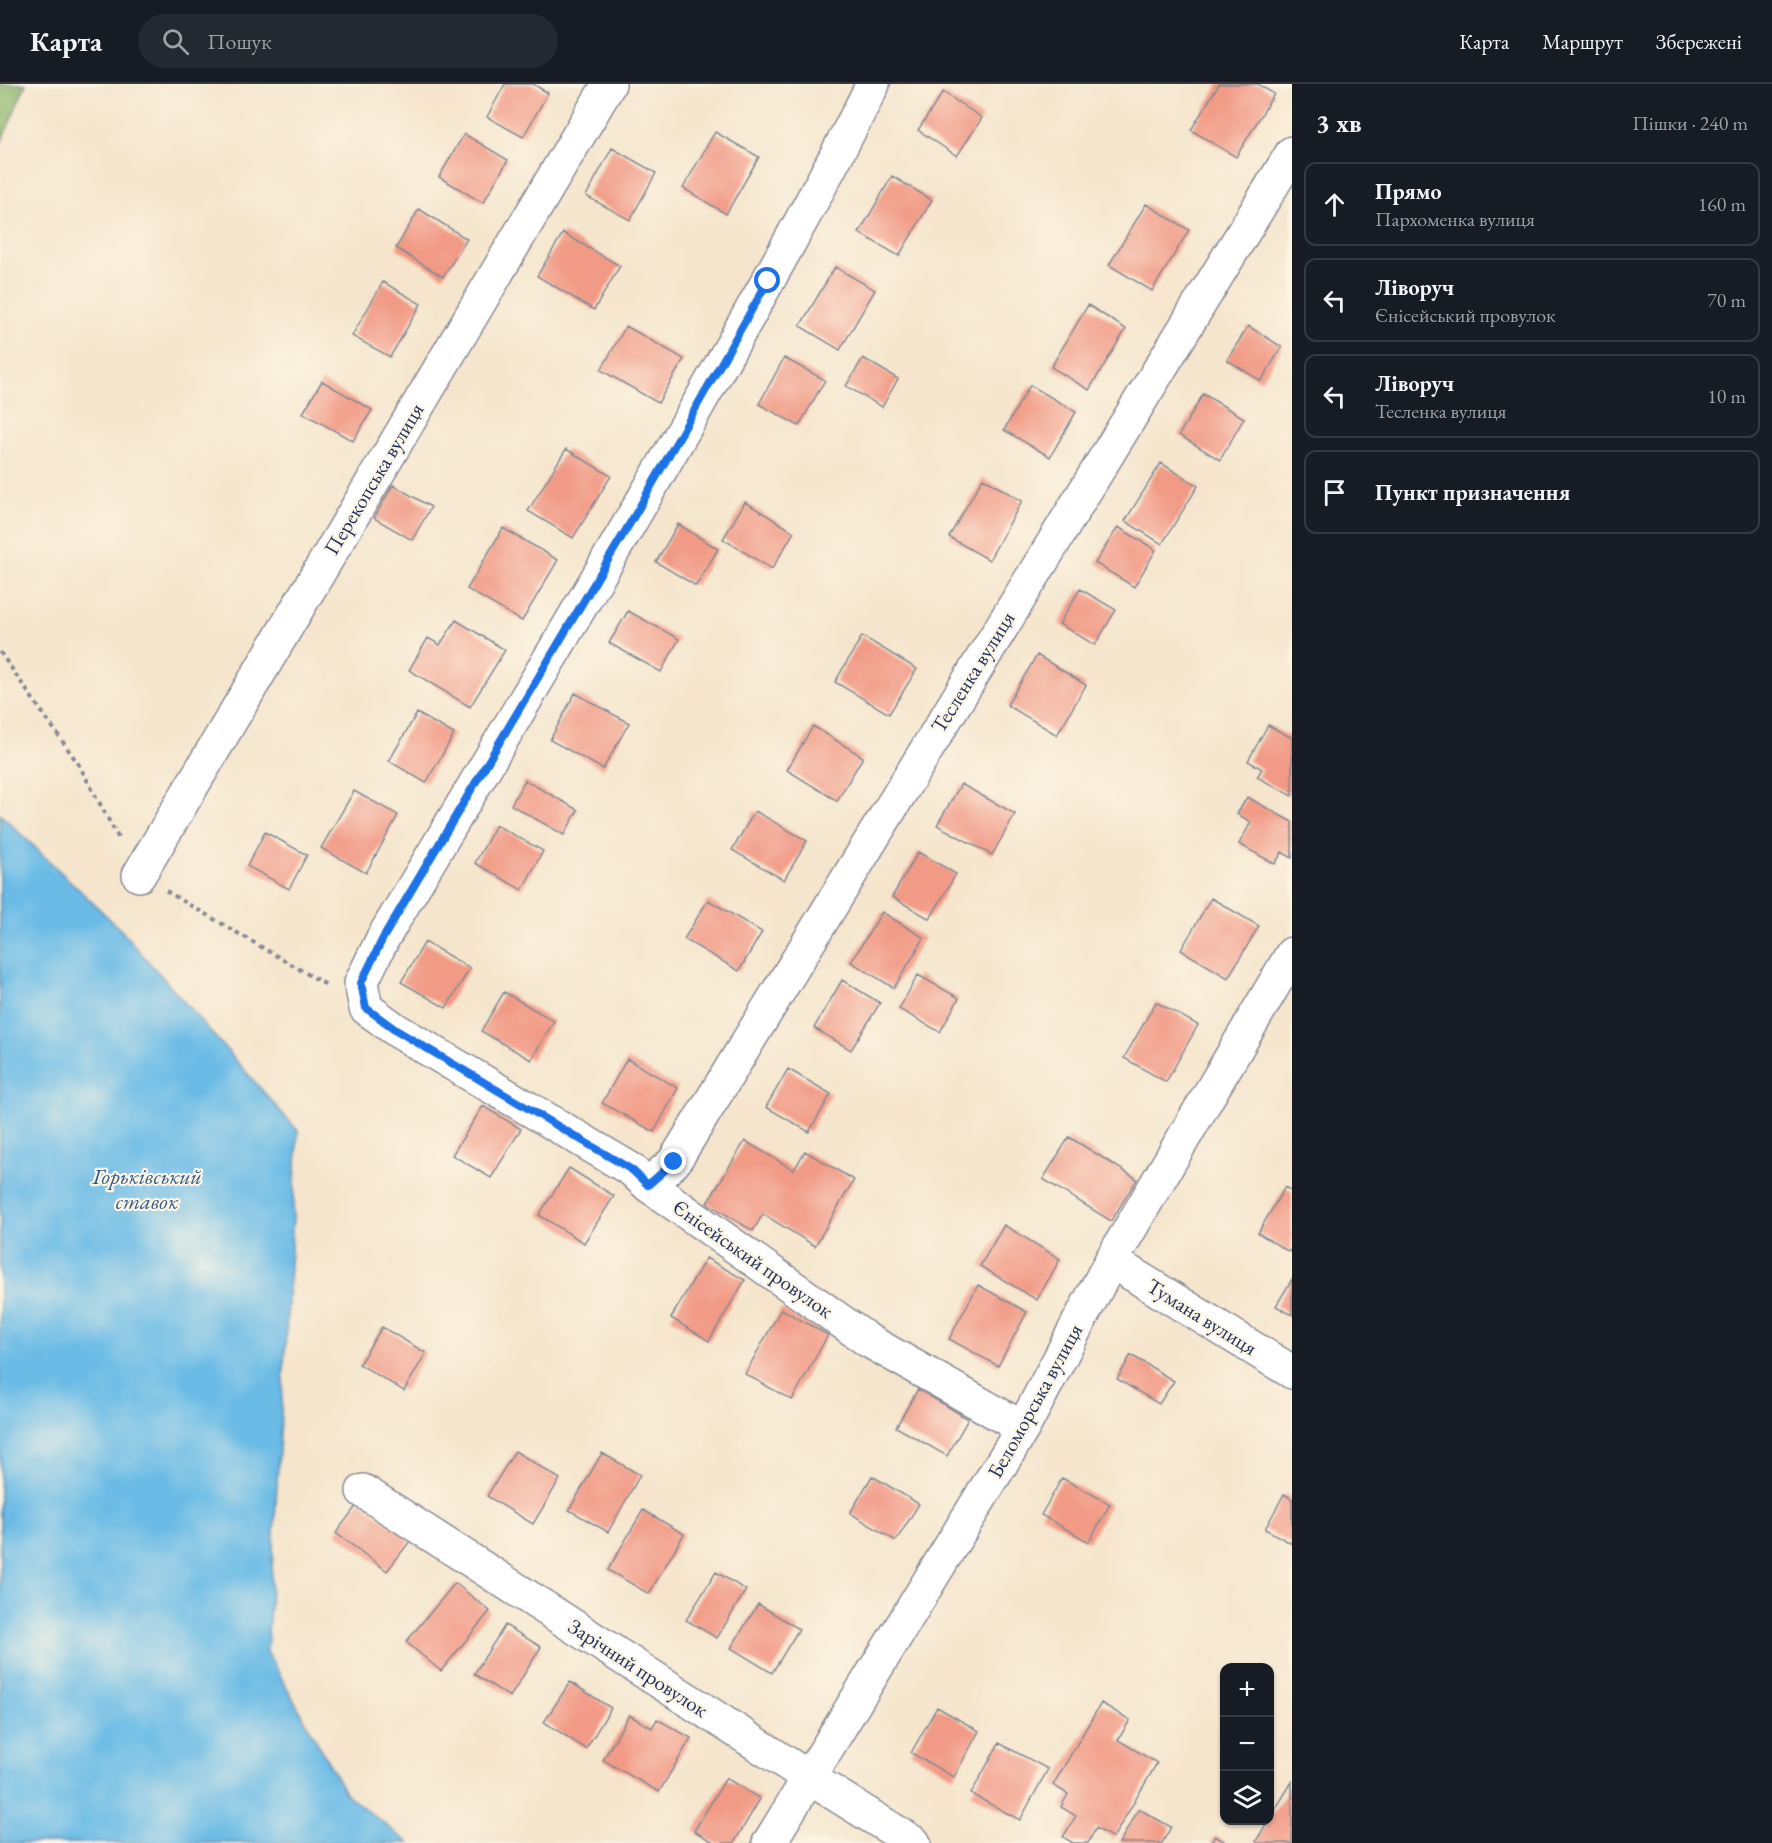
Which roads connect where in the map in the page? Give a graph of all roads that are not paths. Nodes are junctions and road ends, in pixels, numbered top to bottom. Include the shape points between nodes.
1 (609, 84) edge
2 (873, 84) edge
3 (1292, 153) edge
4 (139, 875) road end
5 (1292, 954) edge
6 (648, 1185) junction
7 (1111, 1261) junction
8 (1292, 1372) edge
9 (1023, 1428) junction
10 (363, 1491) dead end
11 (808, 1777) junction
12 (769, 1843) edge
13 (914, 1843) edge

1 - 4 street, Перекопська вулиця
2 - 6 street, Єнісейський провулок via 768,281 636,513 383,938 361,983 366,1008 396,1030 632,1170
3 - 6 street, Тесленка вулиця via 674,1162
5 - 7 street, Беломорська вулиця
6 - 9 street, Єнісейський провулок via 869,1341
7 - 8 street, Тумана вулиця
7 - 9 street, Беломорська вулиця
9 - 11 street, Беломорська вулиця
10 - 11 street, Зарічний провулок
11 - 12 street, Беломорська вулиця
11 - 13 street, Зарічний провулок

